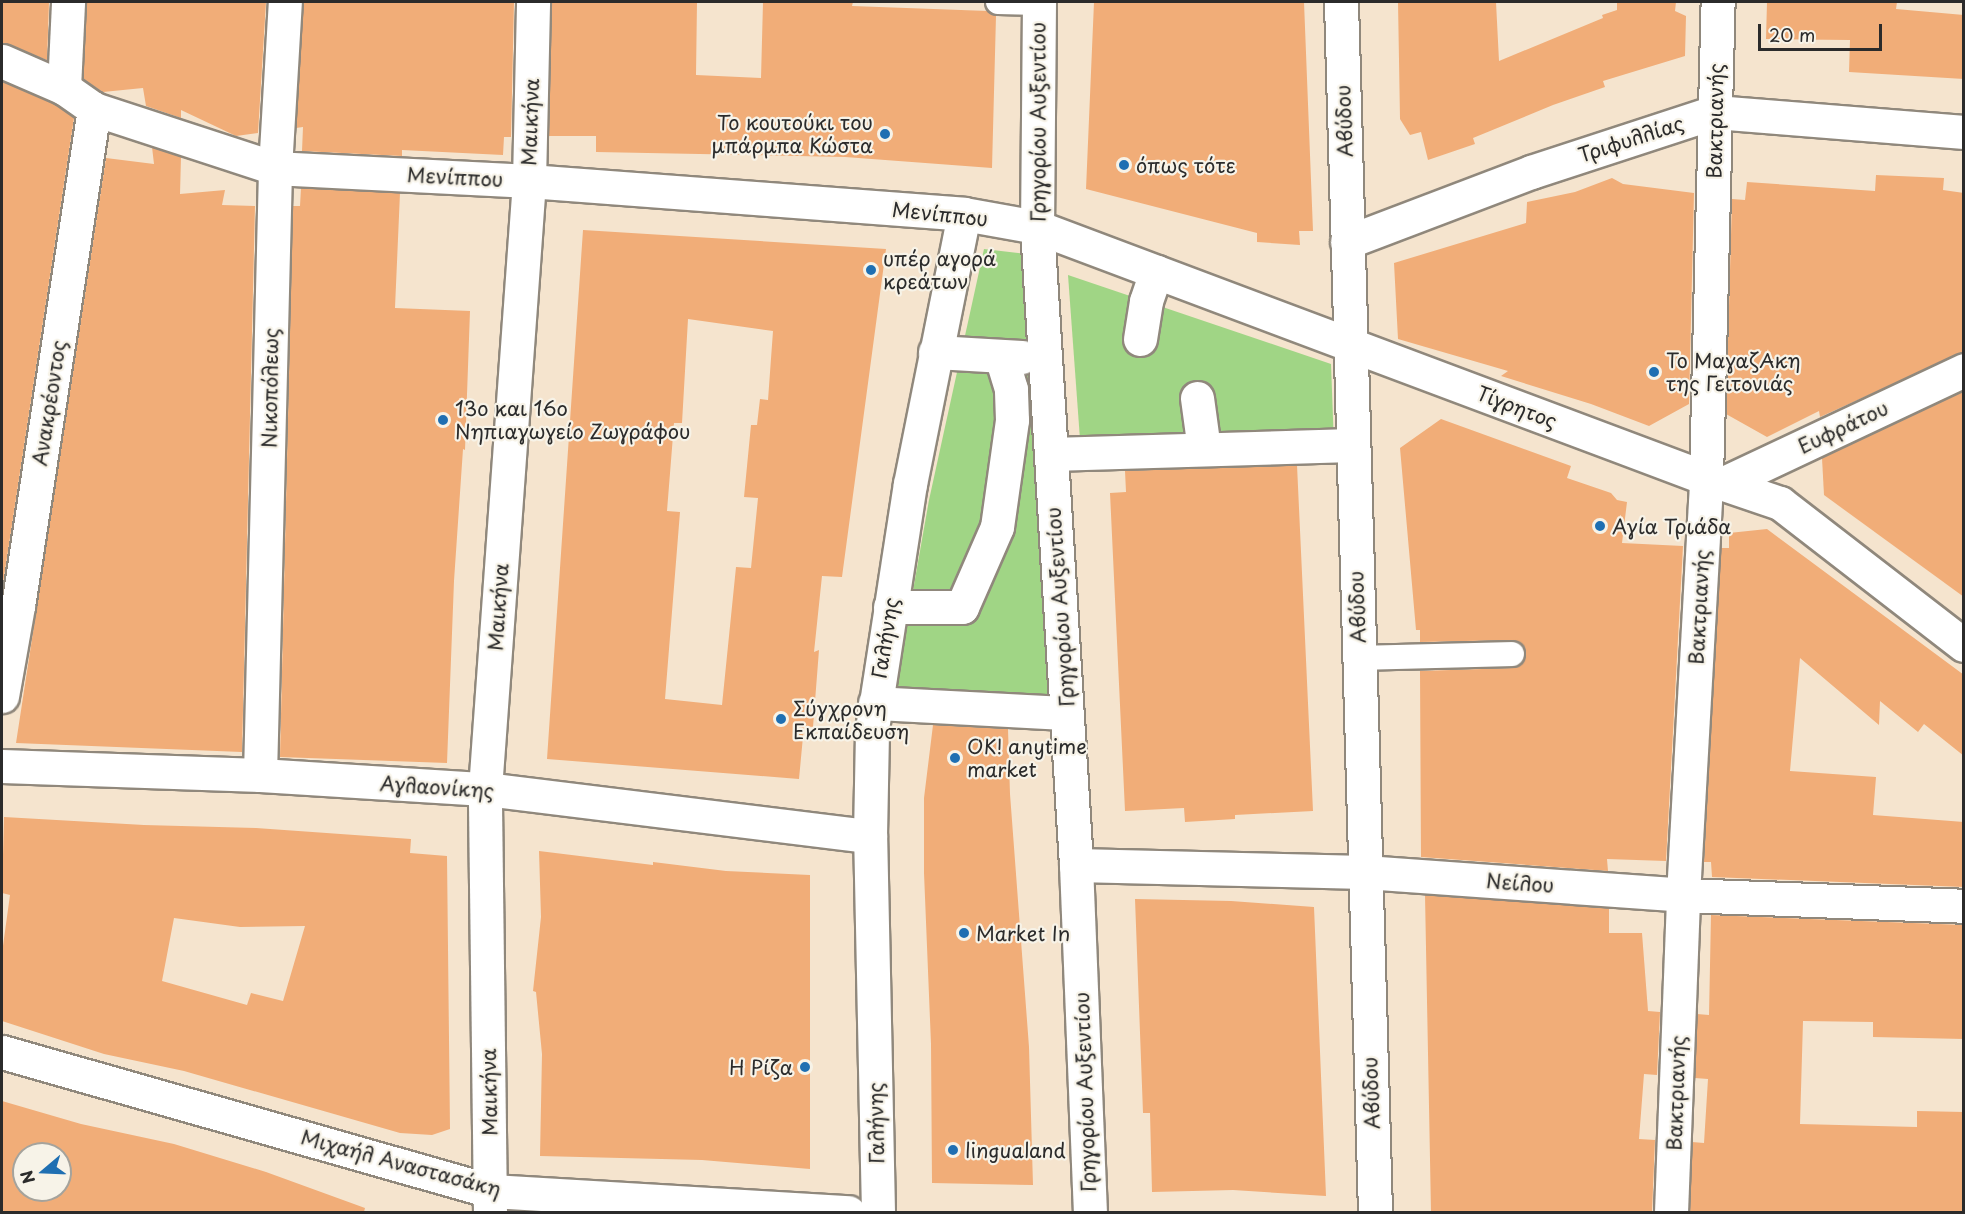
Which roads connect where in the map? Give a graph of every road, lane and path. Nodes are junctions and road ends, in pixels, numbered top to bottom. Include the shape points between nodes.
1 (68, 2) edge
2 (285, 2) edge
3 (533, 2) edge
4 (998, 2) edge
5 (1039, 2) edge
6 (1341, 2) edge
7 (1718, 2) edge
8 (2, 61) edge
9 (64, 88) junction
10 (94, 109) junction
11 (1715, 112) junction
12 (1964, 132) edge
13 (275, 168) junction
14 (529, 181) junction
15 (964, 214) junction
16 (1036, 227) junction
17 (1347, 242) junction
18 (1156, 272) junction
19 (1140, 339) dead end
20 (1349, 344) junction
21 (935, 352) junction
22 (1001, 356) junction
23 (1045, 359) junction
24 (1964, 370) edge
25 (1197, 398) dead end
26 (1352, 445) junction
27 (1204, 449) junction
28 (1051, 454) junction
29 (1714, 481) junction
30 (10, 605) edge
31 (890, 607) junction
32 (1964, 645) edge
33 (1512, 654) dead end
34 (1359, 658) junction
35 (2, 696) edge
36 (875, 703) junction
37 (1067, 713) junction
38 (2, 766) edge
39 (260, 776) junction
40 (484, 789) junction
41 (870, 836) junction
42 (1076, 865) junction
43 (1365, 872) junction
44 (1683, 895) junction
45 (1964, 906) edge
46 (2, 1052) edge
47 (490, 1202) edge
48 (848, 1212) edge
49 (878, 1212) edge
50 (1090, 1212) edge
51 (1375, 1212) edge
52 (1671, 1212) edge

1 - 9 street
2 - 13 street, Νικοπόλεως
3 - 14 street, Μαικήνα
4 - 5 lane
5 - 16 street, Γρηγορίου Αυξεντίου
6 - 17 street, Αβύδου
7 - 11 street, Βακτριανής
8 - 9 street, Μενίππου
9 - 10 street, Μενίππου
10 - 13 street, Μενίππου
10 - 30 street, Ανακρέοντος
11 - 12 street, Τριφυλλίας
11 - 17 street, Τριφυλλίας via 1531,172
11 - 29 street, Βακτριανής
13 - 14 street, Μενίππου
13 - 39 street, Νικοπόλεως
14 - 15 street, Μενίππου
14 - 40 street, Μαικήνα
15 - 16 street, Μενίππου
15 - 21 street, Γαλήνης
16 - 18 street, Τίγρητος
16 - 23 street, Γρηγορίου Αυξεντίου
17 - 20 street, Αβύδου
18 - 19 street
18 - 20 street, Τίγρητος
20 - 26 street, Αβύδου
20 - 29 street, Τίγρητος
21 - 22 street
21 - 31 street, Γαλήνης
22 - 23 street
22 - 31 street via 1011,389 1012,420 997,527 963,608
23 - 28 street, Γρηγορίου Αυξεντίου
24 - 29 street, Ευφράτου
25 - 27 street
26 - 27 street
26 - 34 street, Αβύδου
27 - 28 street
28 - 37 street, Γρηγορίου Αυξεντίου
29 - 32 street, Τίγρητος via 1780,503
29 - 44 street, Βακτριανής
30 - 35 street, Ανακρέοντος
31 - 36 street, Γαλήνης
33 - 34 lane
34 - 43 street, Αβύδου
36 - 37 street
36 - 41 street, Γαλήνης
37 - 42 street, Γρηγορίου Αυξεντίου
38 - 39 street, Αγλαονίκης
39 - 40 street, Αγλαονίκης
40 - 41 street, Αγλαονίκης
40 - 47 street, Μαικήνα
41 - 49 street, Γαλήνης
42 - 43 street, Νείλου
42 - 50 street, Γρηγορίου Αυξεντίου
43 - 44 street, Νείλου
43 - 51 street, Αβύδου
44 - 45 street, Νείλου
44 - 52 street, Βακτριανής
46 - 47 street, Μιχαήλ Αναστασάκη
47 - 48 street, Μιχαήλ Αναστασάκη

